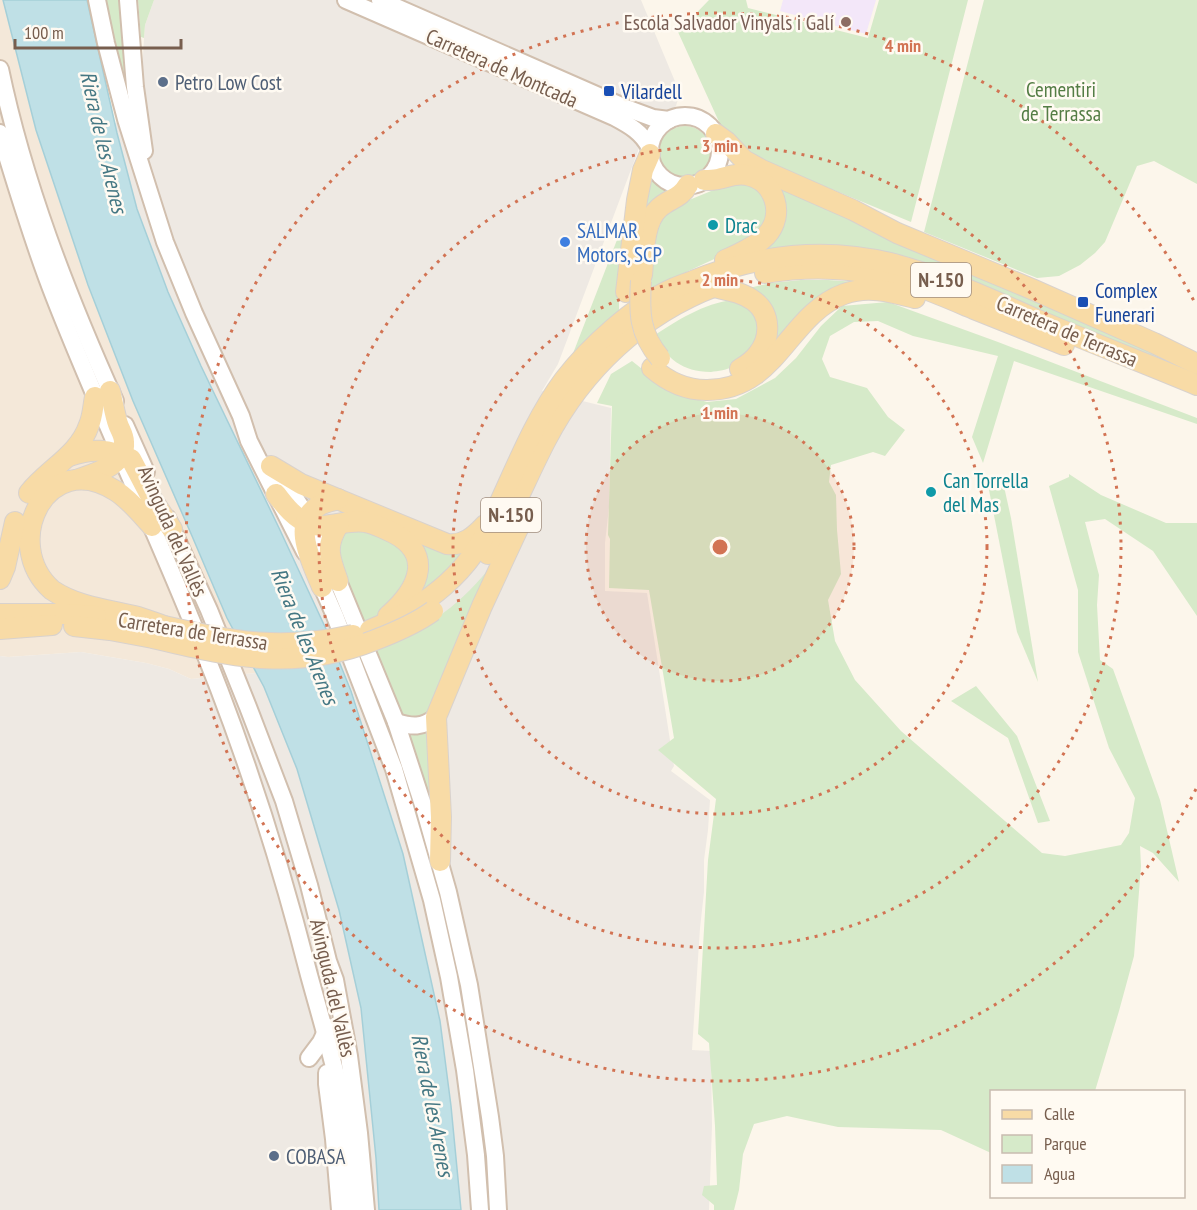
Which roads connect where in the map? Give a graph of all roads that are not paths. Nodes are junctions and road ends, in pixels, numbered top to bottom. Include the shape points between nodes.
1 (97, 0) edge
2 (128, 0) edge
3 (346, 0) edge
4 (380, 0) edge
5 (0, 69) edge
6 (669, 120) junction
7 (0, 133) edge
8 (716, 134) junction
9 (650, 151) junction
10 (696, 182) junction
11 (155, 211) junction
12 (634, 287) junction
13 (714, 287) junction
14 (673, 289) junction
15 (1014, 325) junction
16 (1154, 343) junction
17 (1197, 357) edge
18 (656, 363) junction
19 (1197, 364) edge
20 (1197, 385) edge
21 (102, 394) junction
22 (1197, 399) edge
23 (567, 404) junction
24 (241, 416) junction
25 (120, 455) junction
26 (69, 456) junction
27 (271, 466) junction
28 (79, 479) junction
29 (276, 494) junction
30 (338, 499) junction
31 (493, 517) junction
32 (308, 522) junction
33 (339, 524) junction
34 (152, 526) junction
35 (172, 529) junction
36 (0, 579) edge
37 (330, 584) junction
38 (420, 604) junction
39 (0, 606) edge
40 (0, 614) edge
41 (59, 620) junction
42 (0, 623) edge
43 (0, 629) edge
44 (159, 632) junction
45 (436, 717) junction
46 (396, 722) junction
47 (440, 861) junction
48 (328, 961) junction
49 (326, 1033) junction
50 (331, 1064) junction
51 (340, 1210) edge
52 (352, 1210) edge
53 (366, 1210) edge
54 (480, 1210) edge
55 (498, 1210) edge

1 - 11 main road via 126,119
2 - 11 main road via 135,87
3 - 9 main road, Carretera de Montcada via 614,117 640,133
4 - 6 main road, Carretera de Montcada via 627,108
5 - 21 main road, Avinguda del Vallès via 40,214
6 - 8 main road via 679,116 698,118
6 - 9 main road via 656,131
7 - 21 main road, Avinguda del Vallès via 54,297
8 - 10 main road via 720,154 717,164 712,173
8 - 16 main road via 744,160 762,170 897,233
9 - 10 main road via 654,166 667,181
9 - 12 main road via 637,200
10 - 12 main road via 656,210
10 - 14 main road via 736,174 754,177 772,193 776,216 772,229 761,240
11 - 24 main road via 190,303
12 - 18 main road via 627,311 631,331 638,349
13 - 15 main road, Carretera de Terrassa / N-150 via 744,276 783,270 849,270 908,283
13 - 18 main road via 749,298 764,313 767,337 758,356 733,372 707,378
13 - 23 main road, Carretera de Terrassa / N-150 via 645,323 606,357
14 - 20 main road, Carretera de Terrassa / N-150 via 729,267 773,257 830,254 891,263
14 - 31 main road, Carretera de Terrassa / N-150 via 620,323 564,379 542,413
15 - 18 main road via 894,293 859,290 822,305 763,368 741,383 698,390 664,377
15 - 22 main road, Carretera de Terrassa / N-150
16 - 17 main road
16 - 19 main road
21 - 25 main road via 124,443
21 - 26 main road via 90,425
21 - 35 main road, Avinguda del Vallès
23 - 38 main road, Carretera de Terrassa / N-150 via 486,557 442,605
23 - 45 main road via 556,444
24 - 27 main road
24 - 29 main road
25 - 26 main road via 93,450
25 - 28 main road via 111,466
25 - 34 main road, Avinguda del Vallès
25 - 35 main road via 131,459
26 - 36 main road via 23,502
27 - 30 main road
27 - 32 main road
28 - 34 main road via 116,491
28 - 44 main road via 51,487 31,506 22,533 29,566 57,594 140,618
29 - 32 main road via 292,513
29 - 37 main road
30 - 31 main road via 447,544 473,537
30 - 32 main road via 318,505
31 - 38 main road, Carretera de Terrassa / N-150 via 464,566
32 - 33 main road via 320,526
32 - 37 main road via 304,538
33 - 37 main road via 329,549
33 - 38 main road via 373,524 409,544 416,555 418,567 413,586
34 - 49 main road, Avinguda del Vallès via 217,682 261,806
35 - 48 main road, Avinguda del Vallès via 209,610 284,801
37 - 46 main road
37 - 54 main road via 339,626 394,769 432,900 463,1059
38 - 44 main road, Carretera de Terrassa / N-150, bridge via 390,615 370,630 326,641 278,645
38 - 44 main road, Carretera de Terrassa / N-150, bridge via 423,618 402,629 359,647 299,659 246,658 213,652
39 - 41 main road via 44,609
40 - 41 main road, Carretera de Terrassa / N-150
41 - 42 main road, Carretera de Terrassa / N-150
41 - 43 main road
41 - 44 main road, Carretera de Terrassa / N-150 via 98,628
45 - 46 main road via 414,726
45 - 47 main road
46 - 47 main road
47 - 55 main road via 469,985 495,1156
48 - 49 main road via 331,1018
48 - 53 main road, Avinguda del Vallès via 349,1056
49 - 50 main road, Avinguda del Vallès
49 - 50 main road via 306,1058
50 - 51 main road via 327,1084
50 - 52 main road, Avinguda del Vallès via 341,1097

